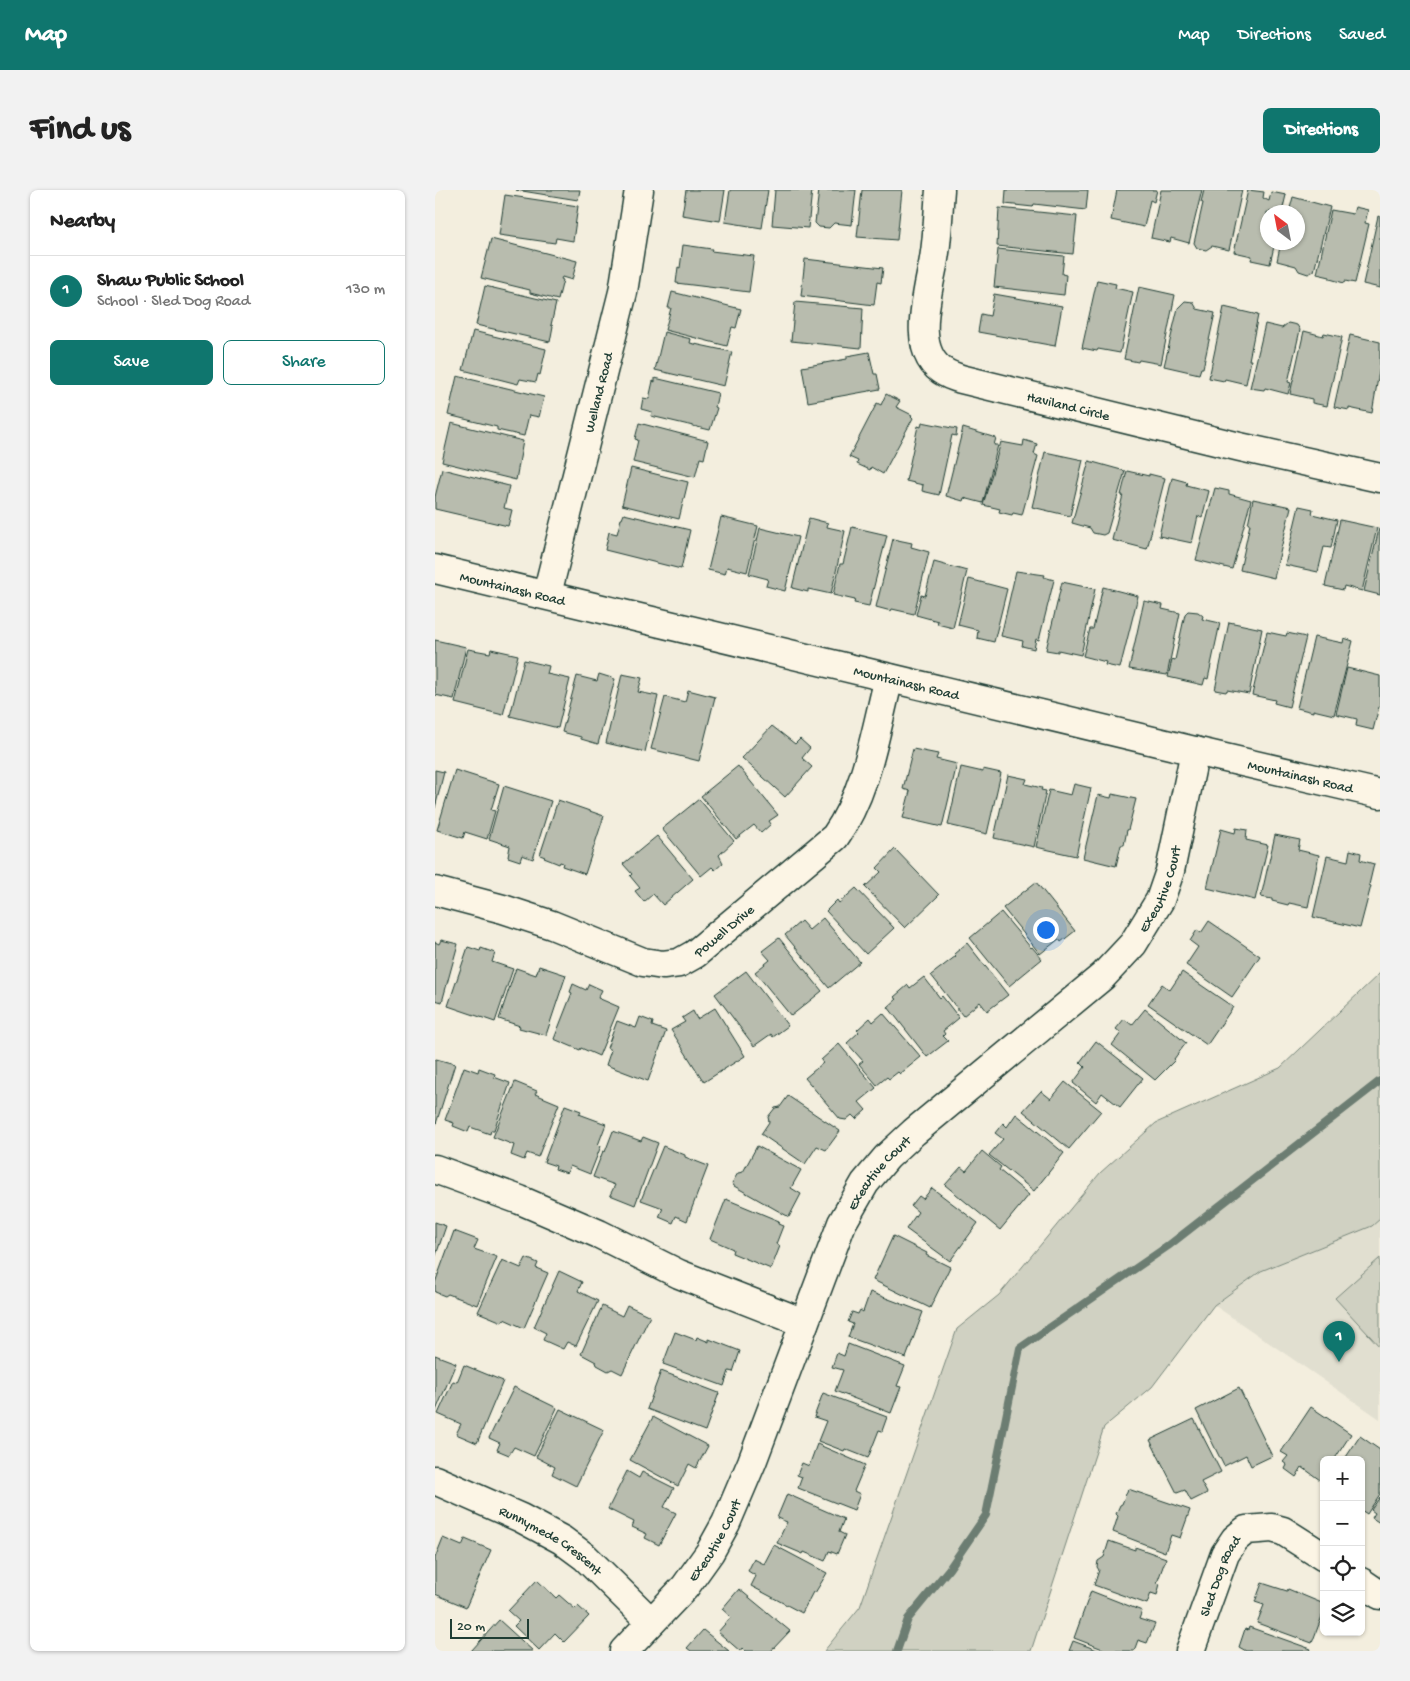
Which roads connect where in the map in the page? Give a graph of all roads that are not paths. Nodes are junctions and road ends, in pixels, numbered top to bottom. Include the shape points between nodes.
1 (639, 190) edge
2 (940, 190) edge
3 (1380, 478) edge
4 (435, 569) edge
5 (547, 594) junction
6 (889, 678) junction
7 (1195, 751) junction
8 (1380, 794) edge
9 (435, 891) edge
10 (435, 1169) edge
11 (804, 1322) junction
12 (435, 1480) edge
13 (1320, 1554) edge
14 (1365, 1585) edge
15 (1380, 1595) edge
16 (651, 1622) junction
17 (624, 1651) edge
18 (1190, 1651) edge

1 - 5 street, Welland Road via 623,292
2 - 3 street, Haviland Circle via 935,258 923,318 927,349 945,373 1240,447
4 - 5 street, Mountainash Road
5 - 6 street, Mountainash Road
6 - 7 street, Mountainash Road
6 - 9 street, Powell Drive via 863,780 847,820 835,837 695,954 679,962 663,965 643,962 503,908
7 - 8 street, Mountainash Road
7 - 11 street, Executive Court via 1170,871 1160,900 1133,944 1103,976 887,1157 865,1183 842,1222
10 - 11 street via 520,1200 599,1234 679,1274
11 - 16 street, Executive Court via 726,1523 685,1587
12 - 16 street, Runnymede Crescent via 562,1540
13 - 18 street, Sled Dog Road via 1283,1531 1272,1528 1246,1530 1225,1554
14 - 15 street
16 - 17 street, Executive Court

